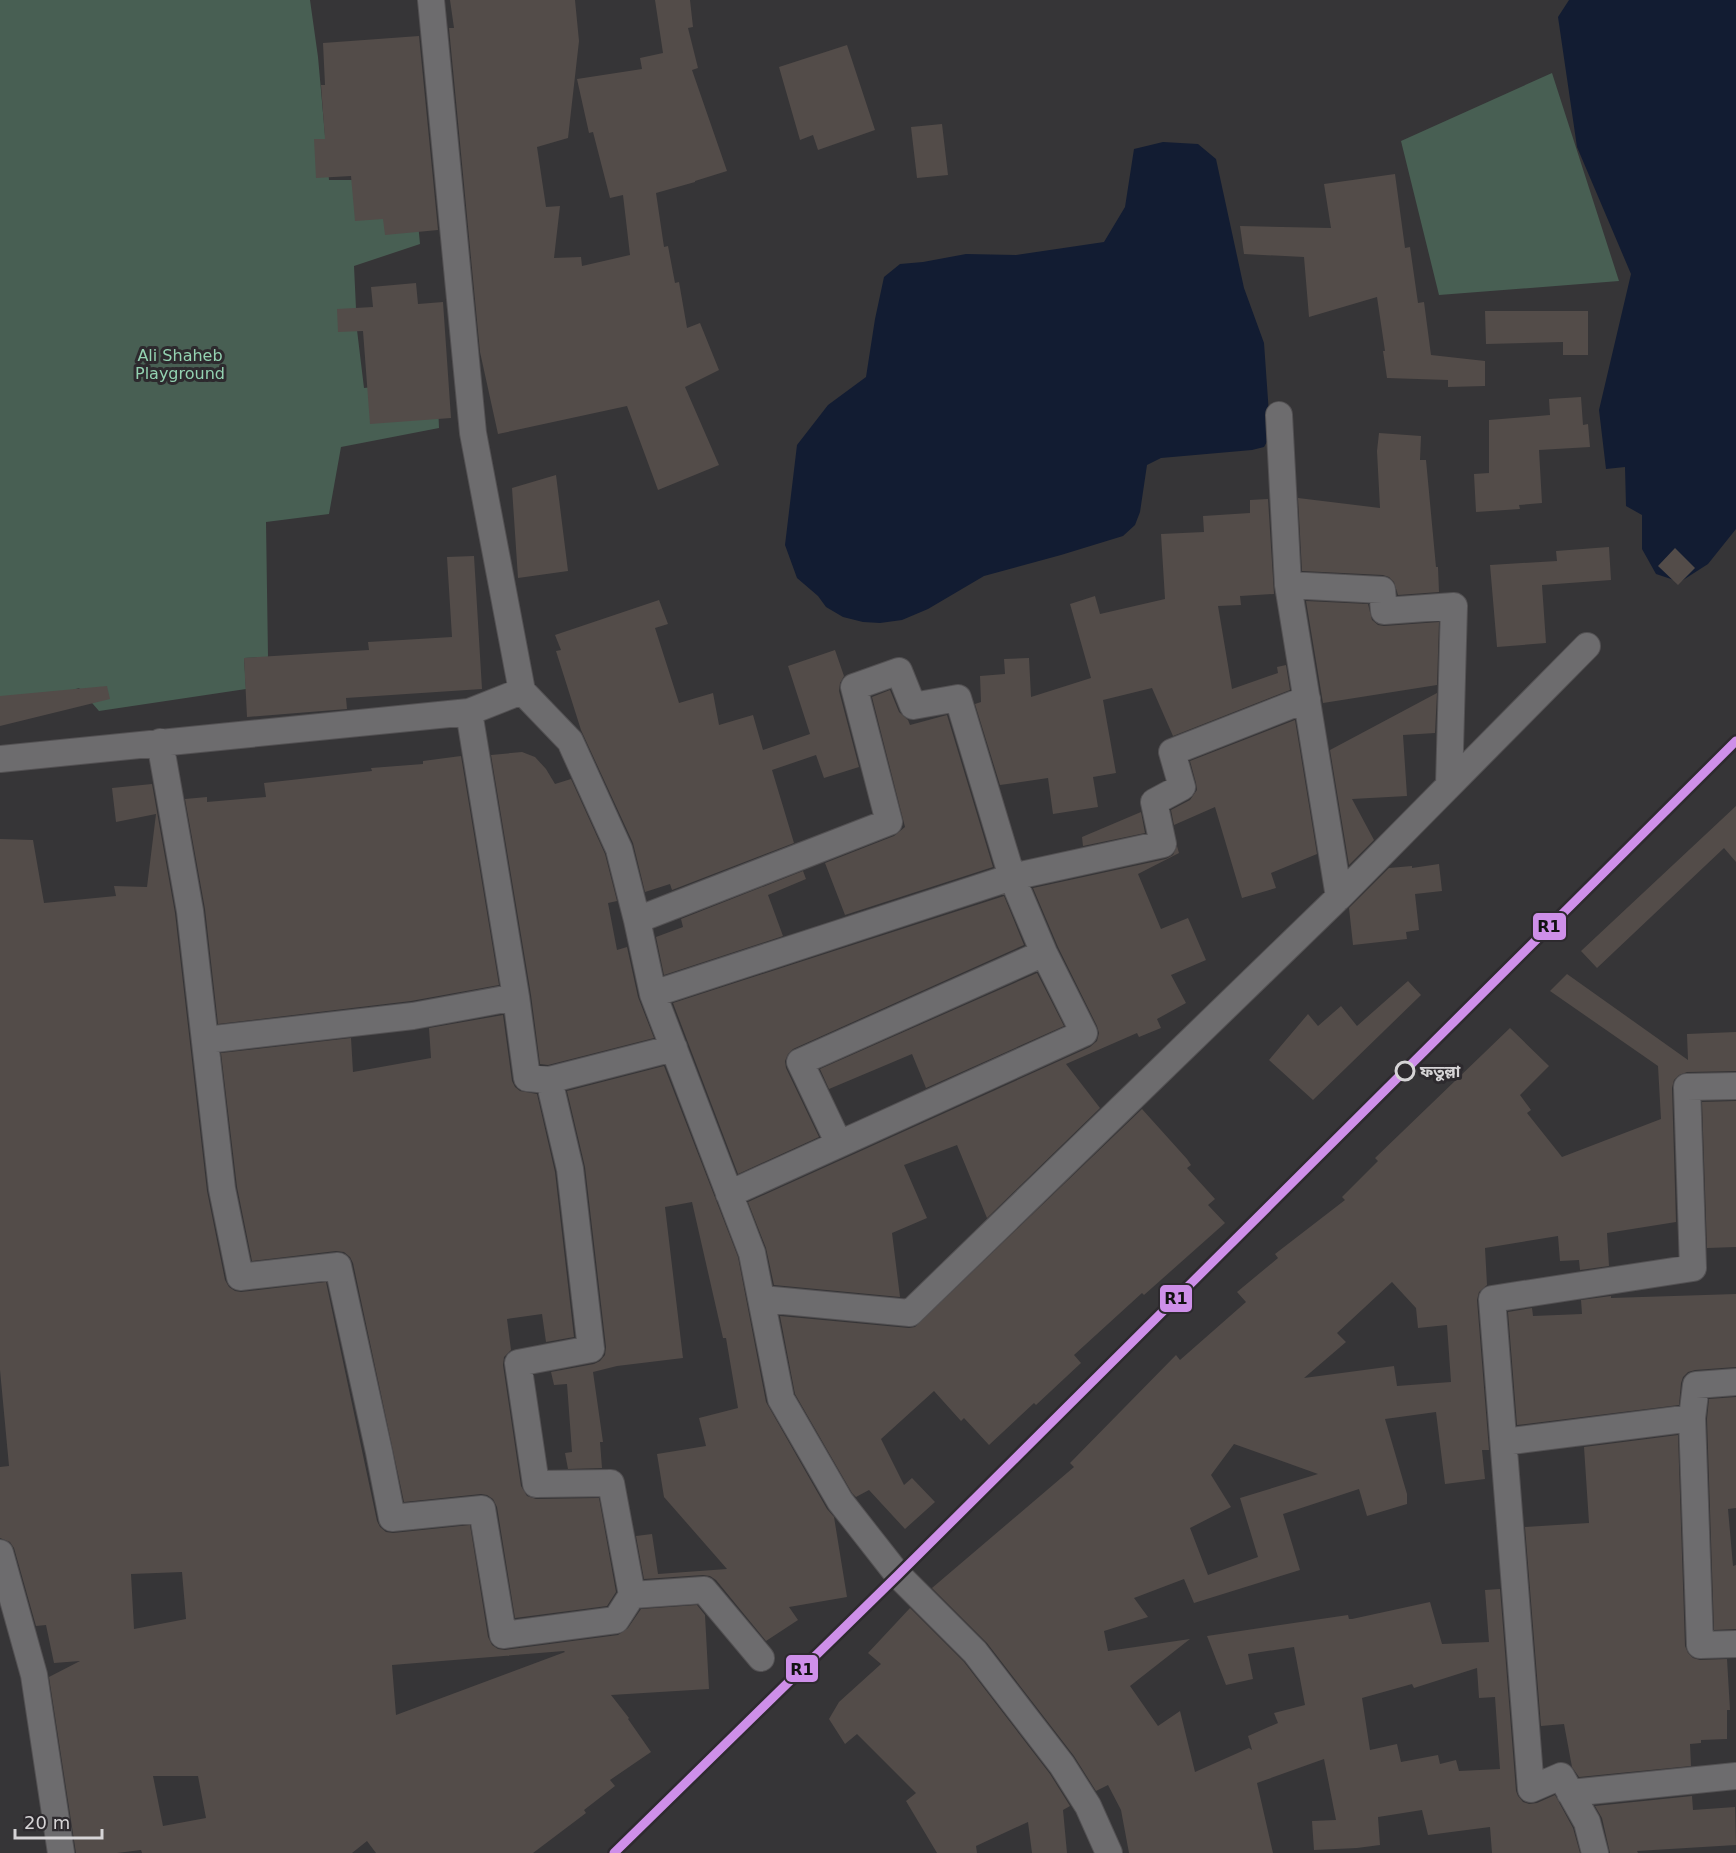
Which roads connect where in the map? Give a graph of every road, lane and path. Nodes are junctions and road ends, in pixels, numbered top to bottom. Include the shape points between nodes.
1 (431, 0) edge
2 (1279, 415) dead end
3 (1288, 585) junction
4 (1587, 646) dead end
5 (522, 691) junction
6 (1307, 699) junction
7 (469, 712) junction
8 (160, 742) junction
9 (0, 759) edge
10 (1449, 786) junction
11 (1012, 877) junction
12 (1339, 897) junction
13 (637, 920) junction
14 (1044, 953) junction
15 (653, 994) junction
16 (516, 997) junction
17 (206, 1040) junction
18 (674, 1048) junction
19 (549, 1080) junction
20 (1736, 1086) edge
21 (839, 1144) junction
22 (729, 1194) junction
23 (762, 1299) junction
24 (1736, 1382) edge
25 (1692, 1418) junction
26 (1504, 1442) junction
27 (0, 1552) edge
28 (632, 1595) junction
29 (1736, 1644) edge
30 (760, 1658) dead end
31 (1736, 1776) edge
32 (1570, 1793) junction
33 (60, 1853) edge
34 (1109, 1853) edge
35 (1595, 1853) edge

1 - 5 street via 473,433
2 - 3 street
3 - 6 street
3 - 10 street via 1382,590 1384,611 1455,606
4 - 10 street
5 - 7 street
5 - 13 street via 570,741 619,849
6 - 11 street via 1172,752 1182,786 1154,802 1163,844
6 - 12 street
7 - 8 street
7 - 16 street
8 - 9 street
8 - 17 street via 190,911
10 - 12 street
11 - 13 street via 957,698 913,706 899,671 854,687 890,822
11 - 14 street
11 - 15 street
12 - 23 street via 910,1313
13 - 15 street
14 - 21 street via 800,1062
14 - 21 street via 1084,1033
15 - 18 street
16 - 17 street via 413,1016
16 - 19 street via 527,1078
17 - 28 street via 222,1189 240,1277 339,1266 392,1518 482,1509 503,1635 616,1620
18 - 19 street
18 - 22 street
19 - 28 street via 570,1169 591,1348 518,1363 536,1484 611,1483
20 - 26 street via 1687,1087 1693,1268 1492,1299
21 - 22 street
22 - 23 street via 752,1253
23 - 34 street via 781,1399 840,1501 898,1575 975,1652 1062,1765 1088,1806
24 - 25 street via 1696,1385
25 - 26 street
25 - 29 street via 1700,1645
26 - 32 street via 1531,1789 1561,1776
27 - 33 street via 34,1675
28 - 30 street via 704,1590
31 - 32 street
32 - 35 street via 1587,1822

